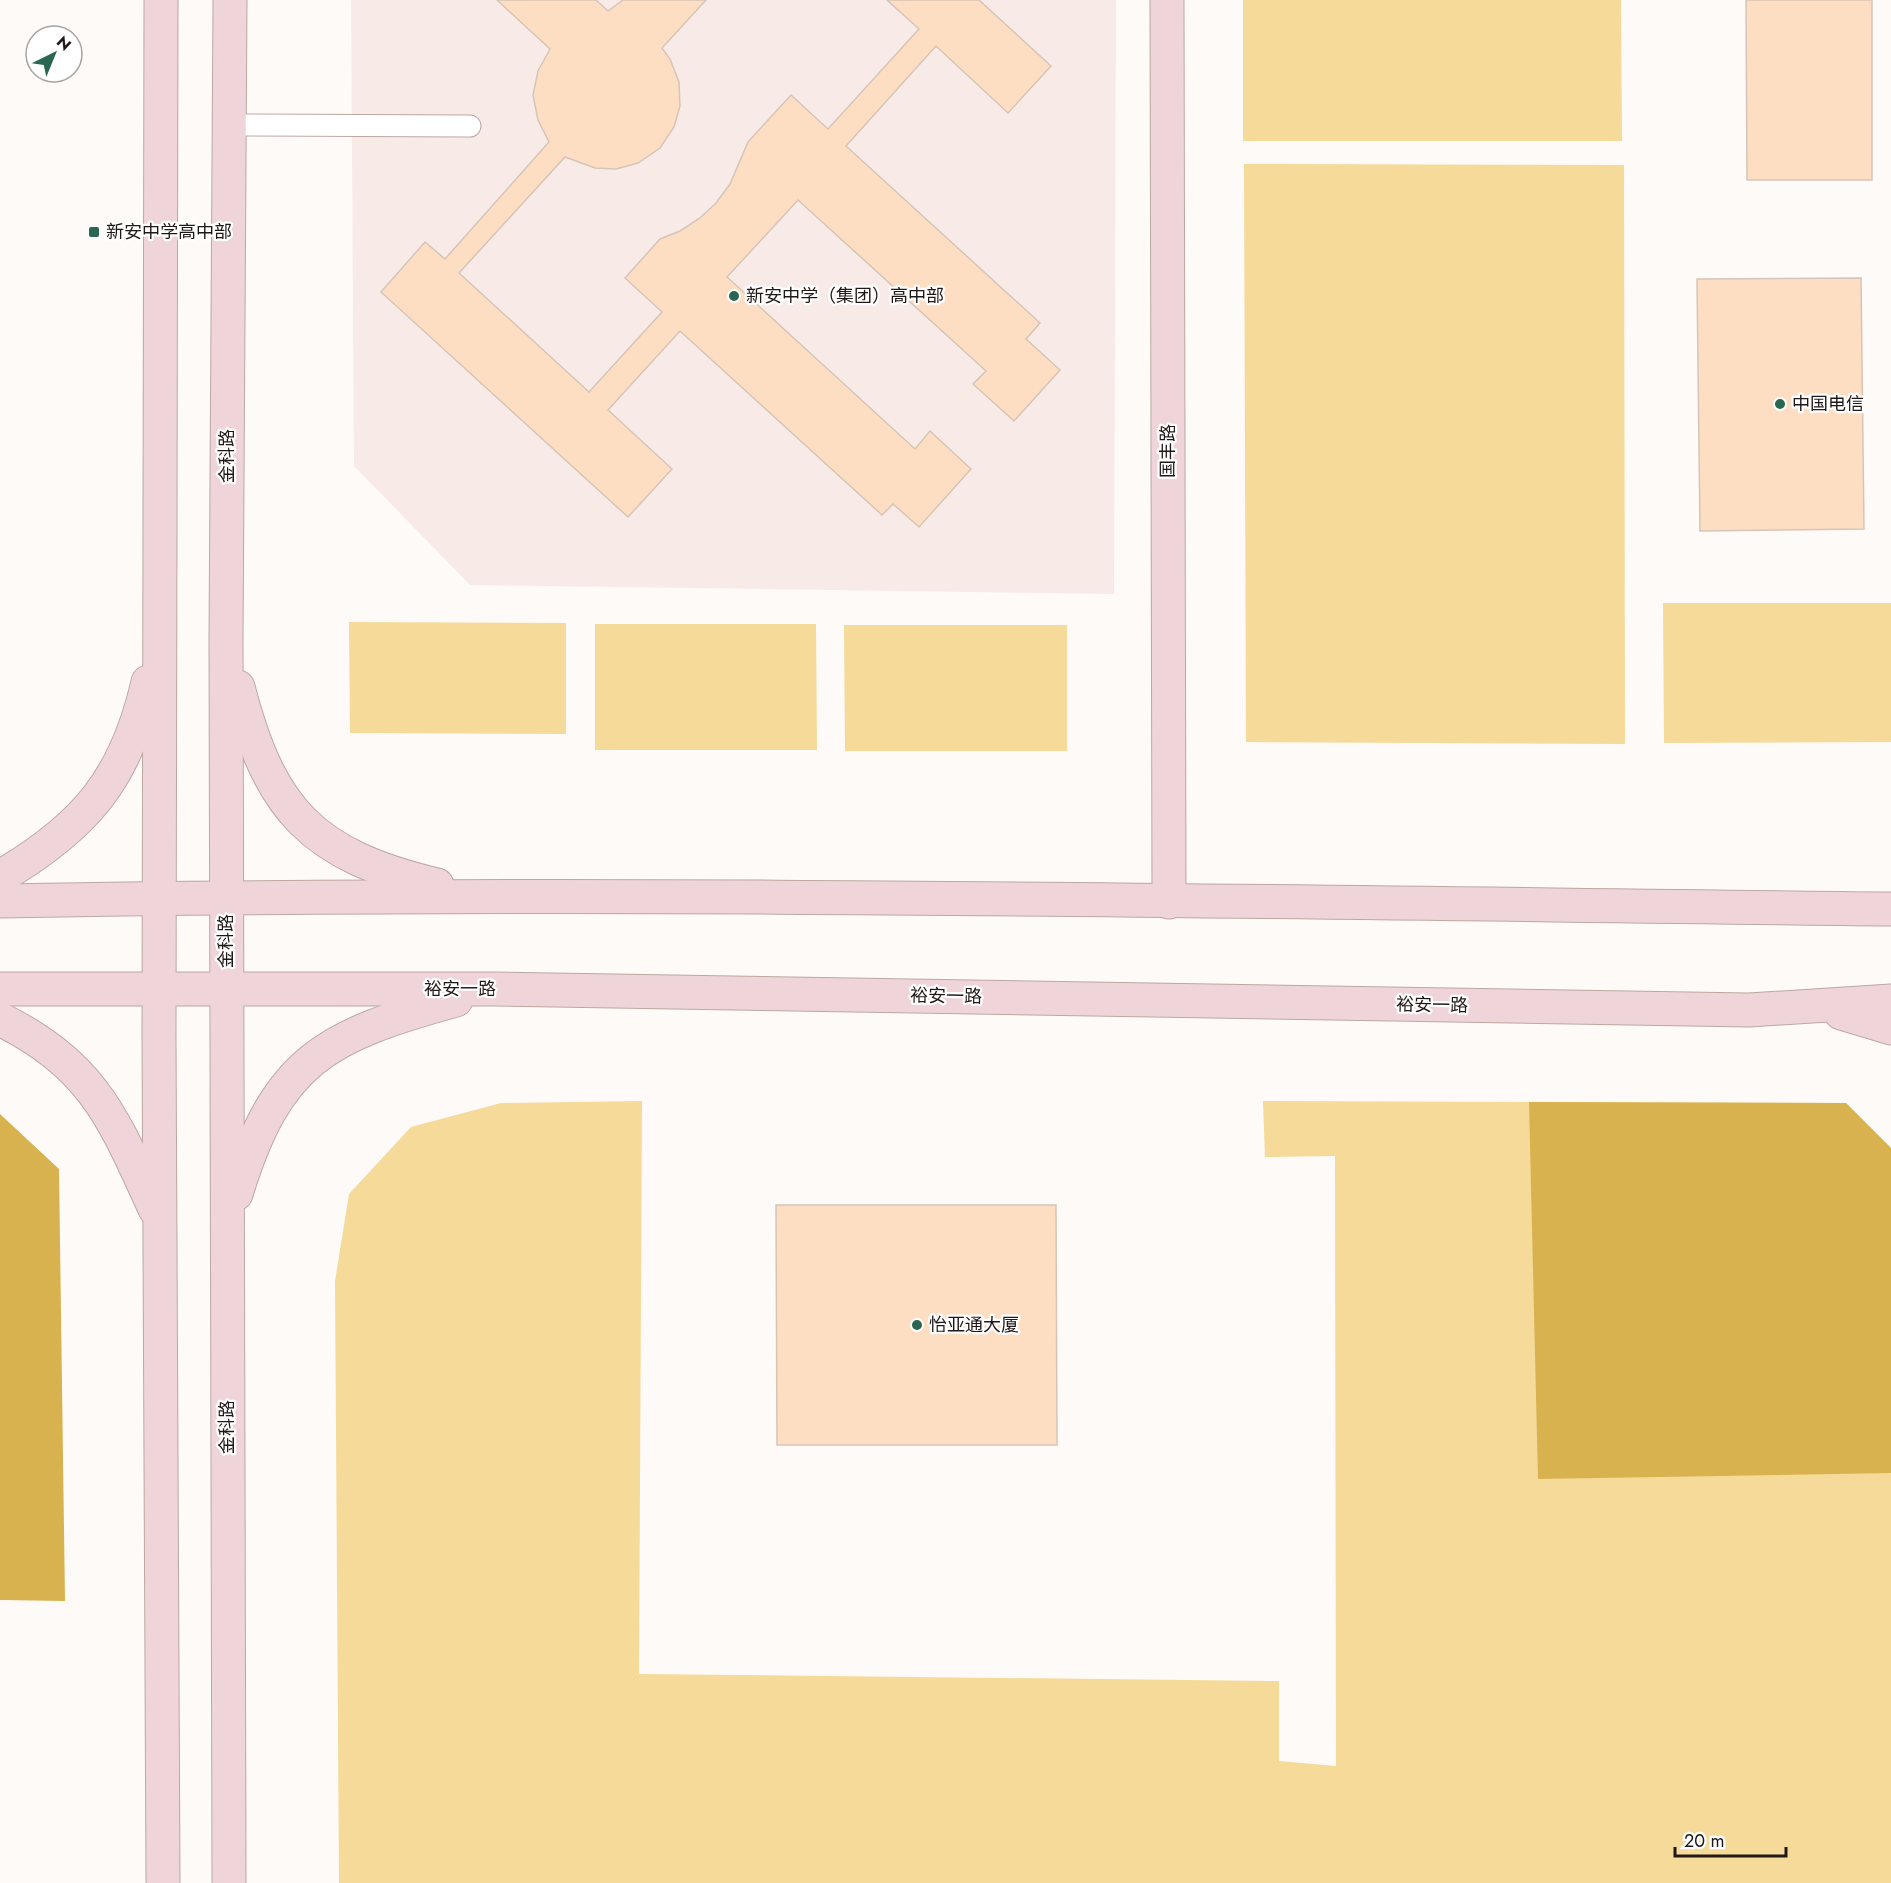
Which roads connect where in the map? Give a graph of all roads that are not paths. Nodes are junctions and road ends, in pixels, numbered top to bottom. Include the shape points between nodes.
1 (161, 0) edge
2 (230, 0) edge
3 (1167, 0) edge
4 (230, 125) junction
5 (470, 126) dead end
6 (159, 630) junction
7 (226, 641) junction
8 (0, 877) edge
9 (1891, 884) edge
10 (226, 896) junction
11 (482, 896) junction
12 (159, 898) junction
13 (0, 901) edge
14 (1169, 902) junction
15 (1753, 907) junction
16 (1891, 909) edge
17 (226, 987) junction
18 (0, 988) edge
19 (159, 988) junction
20 (495, 989) junction
21 (1891, 1001) edge
22 (1749, 1010) junction
23 (0, 1018) edge
24 (1891, 1028) edge
25 (160, 1220) junction
26 (226, 1227) junction
27 (163, 1883) edge
28 (229, 1883) edge

1 - 6 main road
2 - 4 main road, 金科路
3 - 14 main road, 国丰路
4 - 5 lane
4 - 7 main road, 金科路
6 - 8 main road via 142,708 128,748 107,786 87,813 60,838
6 - 12 main road
7 - 10 main road, 金科路
7 - 11 main road via 248,727 262,762 282,799 312,830 340,852 375,867
9 - 15 main road via 1871,891
10 - 11 main road
10 - 12 main road
10 - 17 main road, 金科路
11 - 14 main road
12 - 13 main road
12 - 19 main road
14 - 15 main road
15 - 16 main road
17 - 19 main road, 裕安一路
17 - 20 main road, 裕安一路
17 - 26 main road, 金科路
18 - 19 main road, 裕安一路
19 - 25 main road
20 - 22 main road, 裕安一路
20 - 26 main road via 365,1029 321,1051 303,1066 263,1122 248,1155
21 - 22 main road, 裕安一路
22 - 24 main road via 1848,1013
23 - 25 main road via 49,1046 91,1087 110,1114
25 - 27 main road
26 - 28 main road, 金科路

